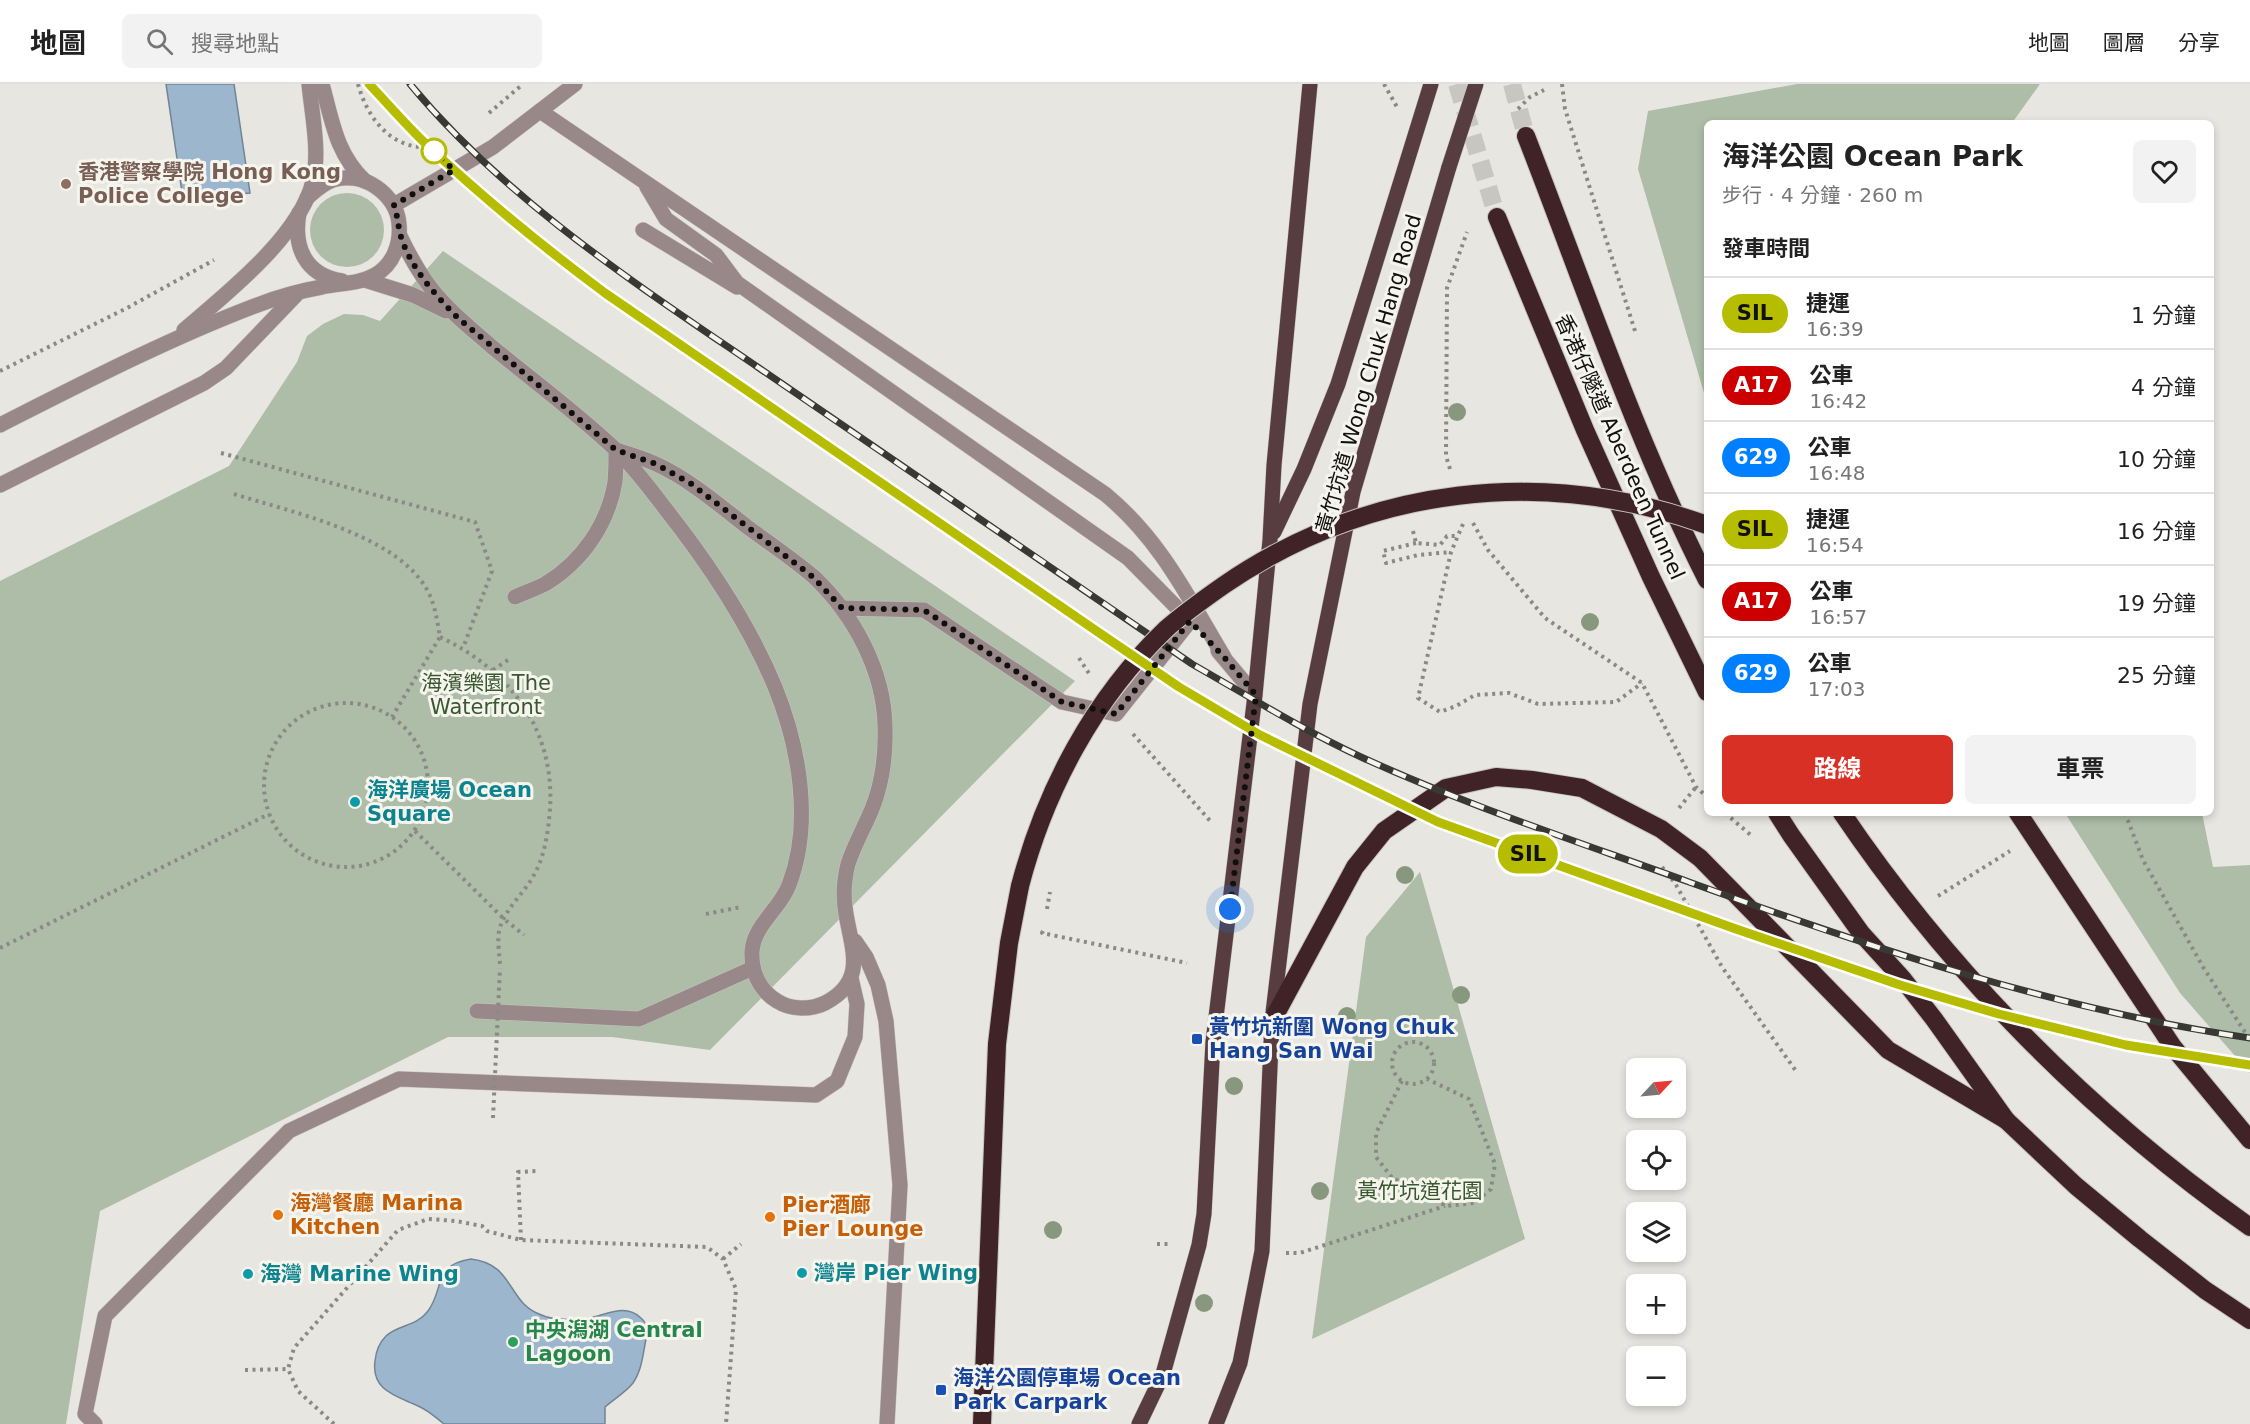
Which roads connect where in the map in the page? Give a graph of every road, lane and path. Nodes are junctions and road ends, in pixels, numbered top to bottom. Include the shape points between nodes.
1 (309, 84) edge
2 (322, 84) edge
3 (358, 84) edge
4 (523, 84) edge
5 (575, 84) edge
6 (1310, 84) edge
7 (1384, 84) edge
8 (1476, 84) edge
9 (1562, 84) edge
10 (1429, 89) edge
11 (1544, 90) dead end
12 (1397, 107) dead end
13 (1518, 109) dead end
14 (540, 111) junction
15 (482, 119) dead end
16 (1526, 136) tunnel mouth
17 (446, 144) dead end
18 (365, 181) junction
19 (644, 182) junction
20 (307, 198) junction
21 (394, 205) junction
22 (299, 212) junction
23 (1497, 217) tunnel mouth
24 (643, 230) dead end
25 (1467, 232) dead end
26 (400, 236) junction
27 (214, 260) dead end
28 (365, 280) junction
29 (348, 282) junction
30 (298, 292) junction
31 (775, 310) junction
32 (458, 318) junction
33 (1635, 331) dead end
34 (174, 339) junction
35 (0, 371) edge
36 (0, 425) edge
37 (616, 450) junction
38 (221, 453) dead end
39 (1453, 476) dead end
40 (0, 485) edge
41 (234, 494) dead end
42 (1482, 519) dead end
43 (1454, 523) dead end
44 (1704, 524) edge
45 (1424, 528) dead end
46 (1413, 530) junction
47 (1403, 533) dead end
48 (1457, 536) junction
49 (1270, 540) junction
50 (1416, 543) junction
51 (1451, 552) junction
52 (1704, 574) edge
53 (515, 597) dead end
54 (842, 608) junction
55 (1190, 621) junction
56 (440, 637) junction
57 (463, 648) junction
58 (1224, 657) junction
59 (511, 658) dead end
60 (493, 670) junction
61 (1641, 683) junction
62 (1704, 686) edge
63 (1256, 695) junction
64 (1116, 714) junction
65 (392, 717) junction
66 (1696, 787) junction
67 (1704, 794) edge
68 (1677, 810) dead end
69 (269, 814) junction
70 (1728, 816) edge
71 (1779, 816) edge
72 (1844, 816) edge
73 (2020, 816) edge
74 (2126, 816) edge
75 (1217, 829) dead end
76 (415, 831) junction
77 (1753, 837) dead end
78 (2005, 855) dead end
79 (1660, 865) dead end
80 (1053, 882) dead end
81 (1938, 896) dead end
82 (1046, 913) dead end
83 (504, 919) junction
84 (1044, 923) dead end
85 (524, 935) dead end
86 (851, 936) junction
87 (0, 948) edge
88 (1187, 963) dead end
89 (753, 968) junction
90 (851, 978) junction
91 (477, 1011) dead end
92 (1272, 1021) junction
93 (2250, 1040) edge
94 (1796, 1071) dead end
95 (1427, 1079) junction
96 (1402, 1081) junction
97 (493, 1118) dead end
98 (2006, 1120) junction
99 (2250, 1140) edge
100 (537, 1171) dead end
101 (1446, 1206) junction
102 (2250, 1227) edge
103 (521, 1240) junction
104 (741, 1244) dead end
105 (1157, 1244) dead end
106 (1199, 1245) junction
107 (1262, 1251) junction
108 (723, 1259) junction
109 (2250, 1320) edge
110 (288, 1369) junction
111 (245, 1370) dead end
112 (95, 1424) edge
113 (334, 1424) edge
114 (726, 1424) edge
115 (887, 1424) edge
116 (982, 1424) edge
117 (1139, 1424) edge
118 (1216, 1424) edge

1 - 20 street via 315,165
2 - 18 street via 344,156
3 - 17 path via 363,104 374,122 390,135 408,145 429,148
4 - 15 path
5 - 14 street
6 - 49 main road
7 - 12 path
8 - 92 main road, 黃竹坑道 Wong Chuk Hang Road, bridge via 1353,492 1310,704
9 - 33 path via 1565,109
10 - 49 main road via 1338,384
11 - 13 path, bridge
14 - 19 street
14 - 21 street via 493,147
16 - 52 highway, 香港仔隧道 Aberdeen Tunnel via 1631,411
18 - 20 street via 333,180
18 - 21 street via 377,187
19 - 31 street via 666,219 716,255 737,283
19 - 58 street via 1127,512 1162,553
20 - 22 street
21 - 26 street
22 - 29 street via 298,245 306,260 318,272
22 - 34 street via 257,265
23 - 62 highway, 香港仔隧道 Aberdeen Tunnel via 1586,430
24 - 31 street
25 - 39 path via 1447,288 1446,456
26 - 28 street via 388,263
26 - 32 street via 424,280
27 - 35 path
28 - 29 street
28 - 32 street via 413,295
29 - 30 street
30 - 34 street
30 - 40 street via 226,368 204,383
31 - 55 street via 1128,558
32 - 37 street
34 - 36 street
37 - 53 street via 615,482 606,513 591,541 570,565 545,584
37 - 54 street via 656,464 690,483 813,577
37 - 89 street via 707,565 756,650 787,719 800,794 800,832 789,884 752,946
38 - 57 path via 475,522 492,571
41 - 56 path via 364,538 410,568 435,608
42 - 43 path
44 - 116 highway, bridge via 1668,512 1552,491 1463,494 1389,508 1350,520 1277,552 1207,597 1167,629 1134,664 1071,756 1038,827 1020,886 997,1044
45 - 46 path
46 - 47 path
46 - 50 path
48 - 50 path via 1447,536 1440,545
48 - 51 path
48 - 61 path via 1467,515 1488,550 1545,618
49 - 63 main road
50 - 51 path via 1383,551 1386,563
51 - 61 path via 1418,698 1440,712 1475,695 1509,693 1538,704 1616,702
54 - 64 street via 924,610 1062,702
54 - 86 street via 864,643 878,682 885,723 881,775 848,865 844,889
55 - 58 street
55 - 64 street
56 - 57 path
56 - 65 path
57 - 60 path
58 - 63 street
59 - 60 path
60 - 83 path via 518,697 536,729 548,764 552,800 547,837 536,872
61 - 66 path
63 - 106 main road via 1213,1041
64 - 75 path
65 - 69 path via 368,705 342,703 317,708 295,721 278,740 267,764 264,789
65 - 76 path via 410,734 425,765 426,807
66 - 67 path
66 - 68 path
69 - 76 path via 282,837 301,854 324,865 350,868 375,862 398,850
69 - 87 path
70 - 77 path
71 - 98 highway via 1862,933 1934,1019
72 - 102 highway via 1914,912 1976,986 2113,1120 2192,1186
73 - 99 highway via 2173,1047
74 - 93 path via 2143,860 2203,967
76 - 83 path
78 - 81 path
79 - 94 path via 1675,883 1722,967
80 - 82 path
83 - 85 path
83 - 97 path, bridge via 499,933
84 - 88 path via 1042,933
86 - 90 street via 855,957
86 - 115 street via 866,957 878,985 886,1021 900,1185
89 - 90 street via 761,988 778,1002 798,1008 820,1006 838,995
89 - 91 street via 639,1019
90 - 112 street via 857,1004 855,1038 837,1081 816,1095 399,1079 289,1131 105,1316 85,1414
92 - 98 highway via 1351,875 1384,831 1446,788 1496,777 1532,780 1582,788 1661,829 1700,858 1888,1050
92 - 107 main road, 黃竹坑道 Wong Chuk Hang Road
95 - 96 path via 1415,1085
95 - 96 path via 1434,1068 1432,1054 1422,1044 1408,1043 1393,1056 1393,1071
95 - 101 path via 1469,1099 1495,1164 1491,1190 1474,1203
96 - 101 path via 1376,1133 1376,1157 1393,1179 1417,1186
98 - 109 highway via 2140,1239
100 - 103 path via 518,1172
101 - 107 path via 1300,1254
103 - 108 path via 706,1247
103 - 110 path via 456,1221 428,1219 398,1230 294,1348
104 - 108 path
105 - 106 path
106 - 117 main road via 1163,1374
107 - 118 main road, 黃竹坑道 Wong Chuk Hang Road via 1240,1363
108 - 114 path via 736,1289
110 - 111 path
110 - 113 path via 298,1391

